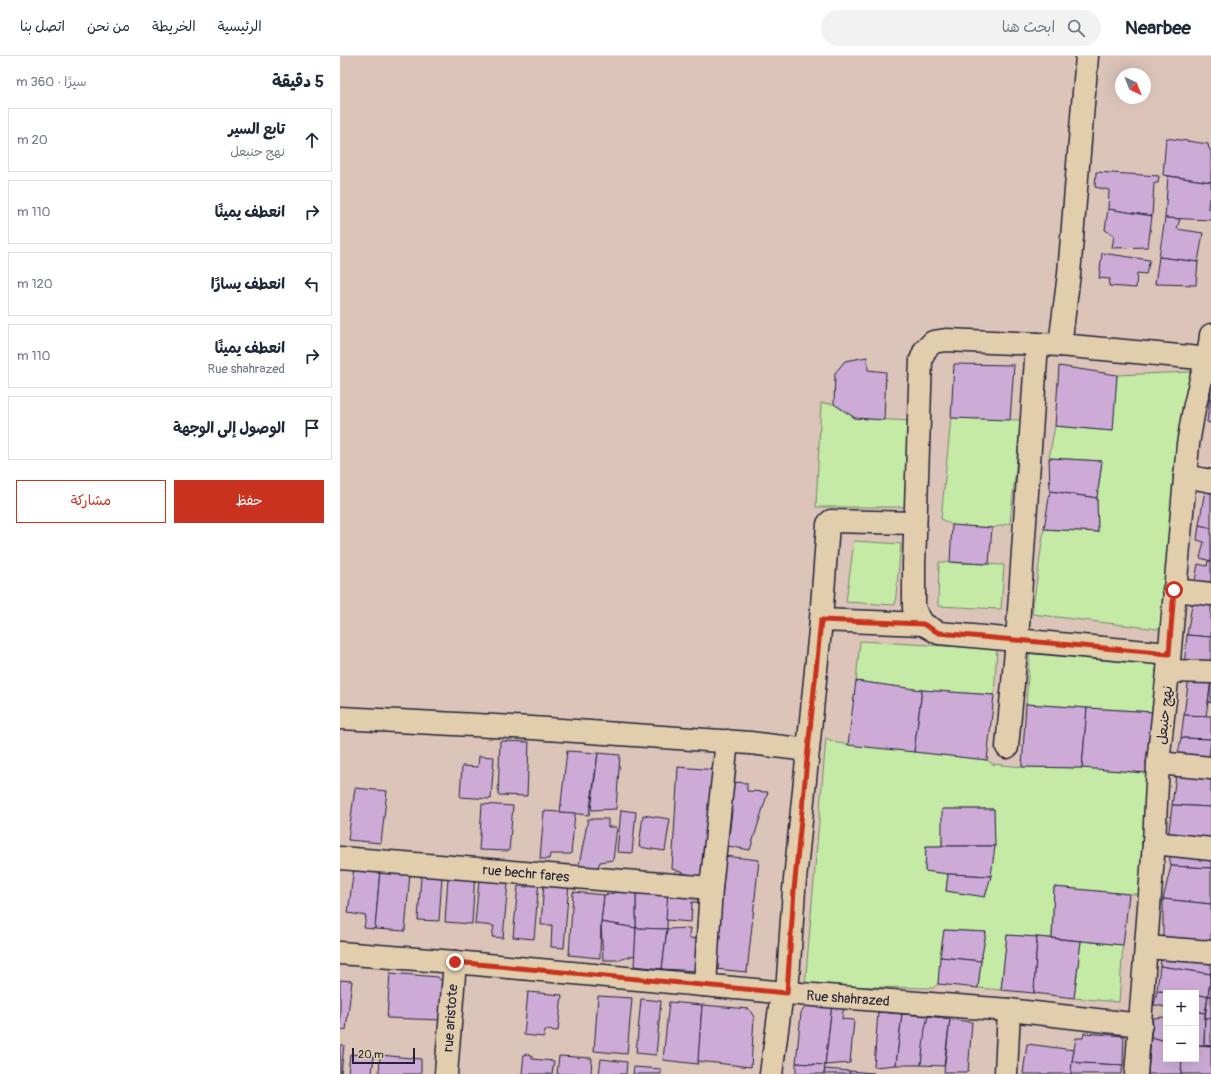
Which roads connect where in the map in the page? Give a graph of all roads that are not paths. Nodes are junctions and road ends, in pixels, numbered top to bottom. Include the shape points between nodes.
1 (1087, 56) edge
2 (1211, 335) edge
3 (1037, 344) junction
4 (1060, 345) junction
5 (1210, 359) edge
6 (1185, 476) junction
7 (1211, 481) edge
8 (915, 523) junction
9 (1174, 590) junction
10 (1211, 594) edge
11 (821, 620) junction
12 (923, 624) junction
13 (1017, 640) junction
14 (1169, 663) junction
15 (1211, 672) edge
16 (340, 718) edge
17 (727, 741) junction
18 (1007, 747) dead end
19 (808, 750) junction
20 (1158, 763) junction
21 (1211, 768) edge
22 (1154, 843) junction
23 (1211, 849) edge
24 (340, 858) edge
25 (711, 888) junction
26 (1146, 947) junction
27 (1211, 952) edge
28 (340, 953) edge
29 (455, 962) junction
30 (705, 985) junction
31 (784, 993) junction
32 (1009, 1010) junction
33 (1141, 1025) junction
34 (446, 1074) edge
35 (772, 1074) edge
36 (1006, 1074) edge
37 (1136, 1074) edge

1 - 4 street via 1069,274
2 - 5 street, نهج حنبعل
3 - 4 street
3 - 8 street via 946,340 933,342 925,350 921,360
3 - 13 street
4 - 5 street
5 - 6 street, نهج حنبعل via 1201,379 1194,409
6 - 7 street
6 - 9 street, نهج حنبعل
8 - 11 street via 829,522
8 - 12 street via 914,609
9 - 10 street
9 - 14 street, نهج حنبعل
11 - 12 street
11 - 19 street
12 - 13 street via 939,633
13 - 14 street
13 - 18 street
14 - 15 street
14 - 20 street, نهج حنبعل
16 - 17 street
17 - 19 street
17 - 25 street
19 - 31 street
20 - 21 street
20 - 22 street, نهج حنبعل
22 - 23 street
22 - 26 street, نهج حنبعل
24 - 25 street, rue bechr fares
25 - 30 street
26 - 27 street
26 - 33 street, نهج حنبعل
28 - 29 street, Rue shahrazed
29 - 30 street, Rue shahrazed
29 - 34 street, rue aristote
30 - 31 street, Rue shahrazed
31 - 32 street, Rue shahrazed
31 - 35 street
32 - 33 street, Rue shahrazed
32 - 36 street
33 - 37 street, نهج حنبعل

